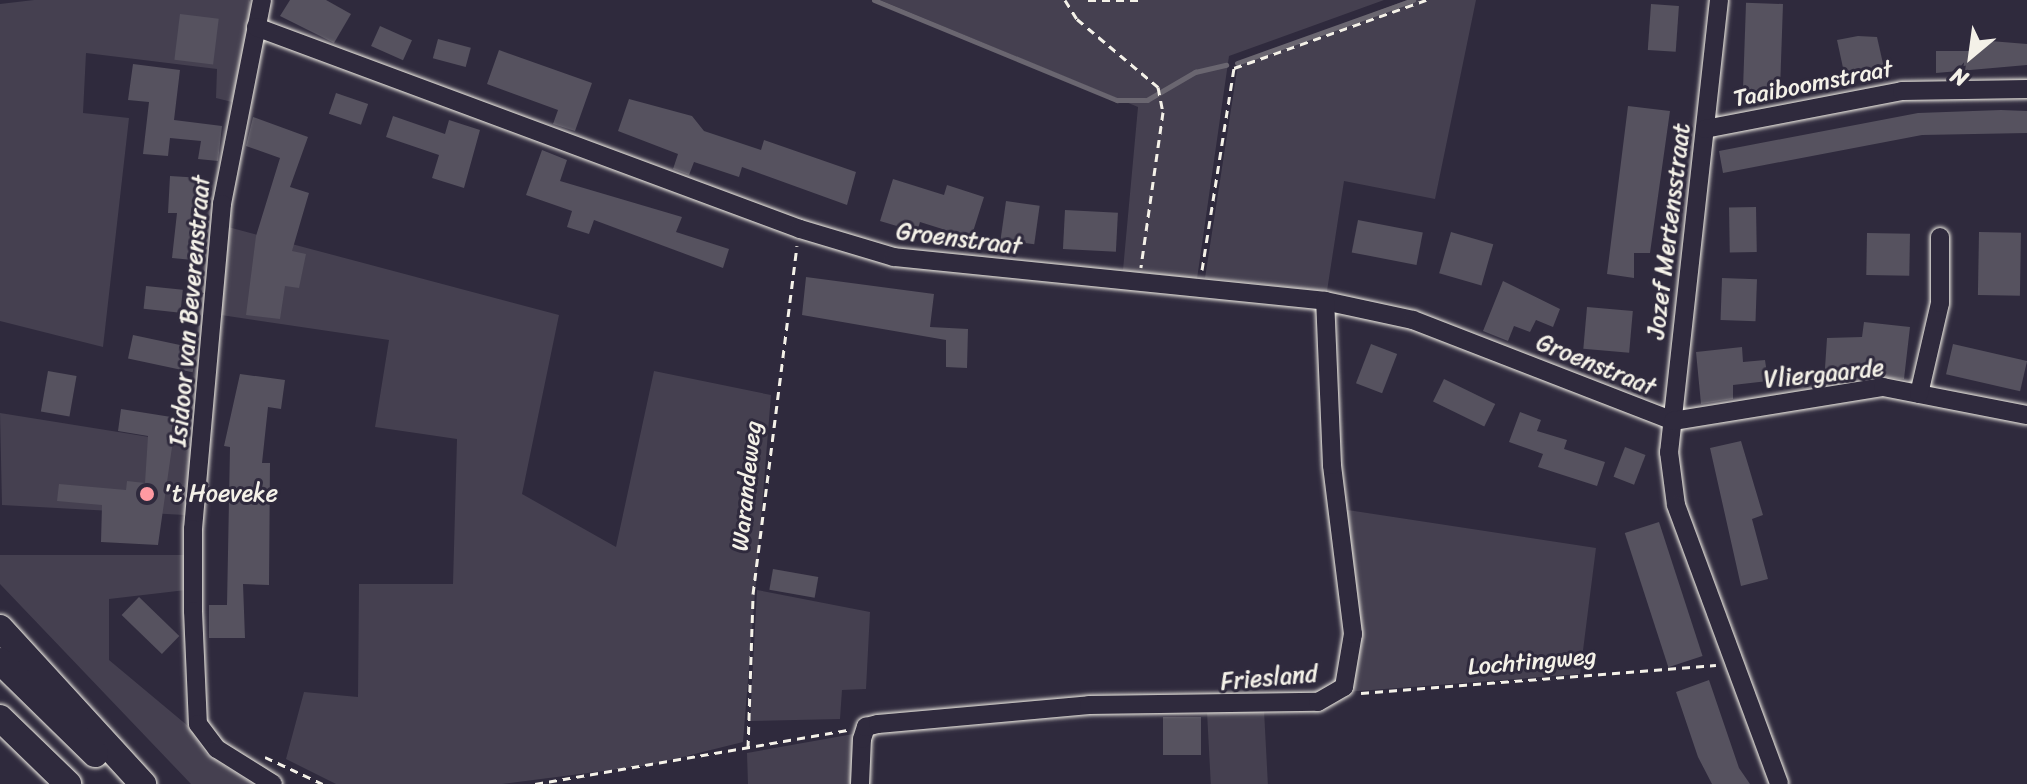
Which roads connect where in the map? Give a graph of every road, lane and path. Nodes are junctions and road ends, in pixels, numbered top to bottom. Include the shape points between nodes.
1 (262, 0) edge
2 (1065, 0) edge
3 (1088, 0) edge
4 (1143, 0) edge
5 (1426, 0) edge
6 (1719, 0) edge
7 (256, 27) junction
8 (2027, 89) edge
9 (1705, 129) junction
10 (800, 229) junction
11 (1940, 237) dead end
12 (1139, 282) junction
13 (1200, 288) junction
14 (1325, 301) junction
15 (1919, 394) junction
16 (2027, 415) edge
17 (1673, 421) junction
18 (0, 628) edge
19 (0, 661) edge
20 (1733, 664) junction
21 (1333, 696) junction
22 (0, 718) edge
23 (866, 727) junction
24 (748, 748) junction
25 (240, 765) junction
26 (68, 784) edge
27 (126, 784) edge
28 (143, 784) edge
29 (273, 784) edge
30 (323, 784) edge
31 (535, 784) edge
32 (860, 784) edge
33 (1779, 784) edge

1 - 7 street, Isidoor van Beverenstraat
2 - 12 path via 1077,19 1158,87
3 - 4 path
5 - 13 path via 1234,68
6 - 9 street, Jozef Mertensstraat
7 - 10 street, Groenstraat
7 - 25 street, Isidoor van Beverenstraat via 222,204 193,529 198,724
8 - 9 street, Taaiboomstraat via 1902,91
9 - 17 street, Jozef Mertensstraat
10 - 12 street, Groenstraat via 894,257
10 - 24 path, Warandeweg via 753,594
11 - 15 street via 1940,303
12 - 13 street, Groenstraat
13 - 14 street, Groenstraat
14 - 17 street, Groenstraat via 1413,320
14 - 21 street, Friesland via 1332,465 1353,634 1350,677
15 - 16 street, Vliergaarde
15 - 17 street, Vliergaarde via 1883,387
17 - 20 street, Jozef Mertensstraat via 1676,505
18 - 28 highway
19 - 27 highway
20 - 21 path, Lochtingweg
20 - 33 street, Jozef Mertensstraat
21 - 23 street, Friesland via 1183,709 1089,705
22 - 26 highway
23 - 24 path
23 - 32 street
24 - 31 path
25 - 29 street, Isidoor van Beverenstraat
25 - 30 path via 258,755

